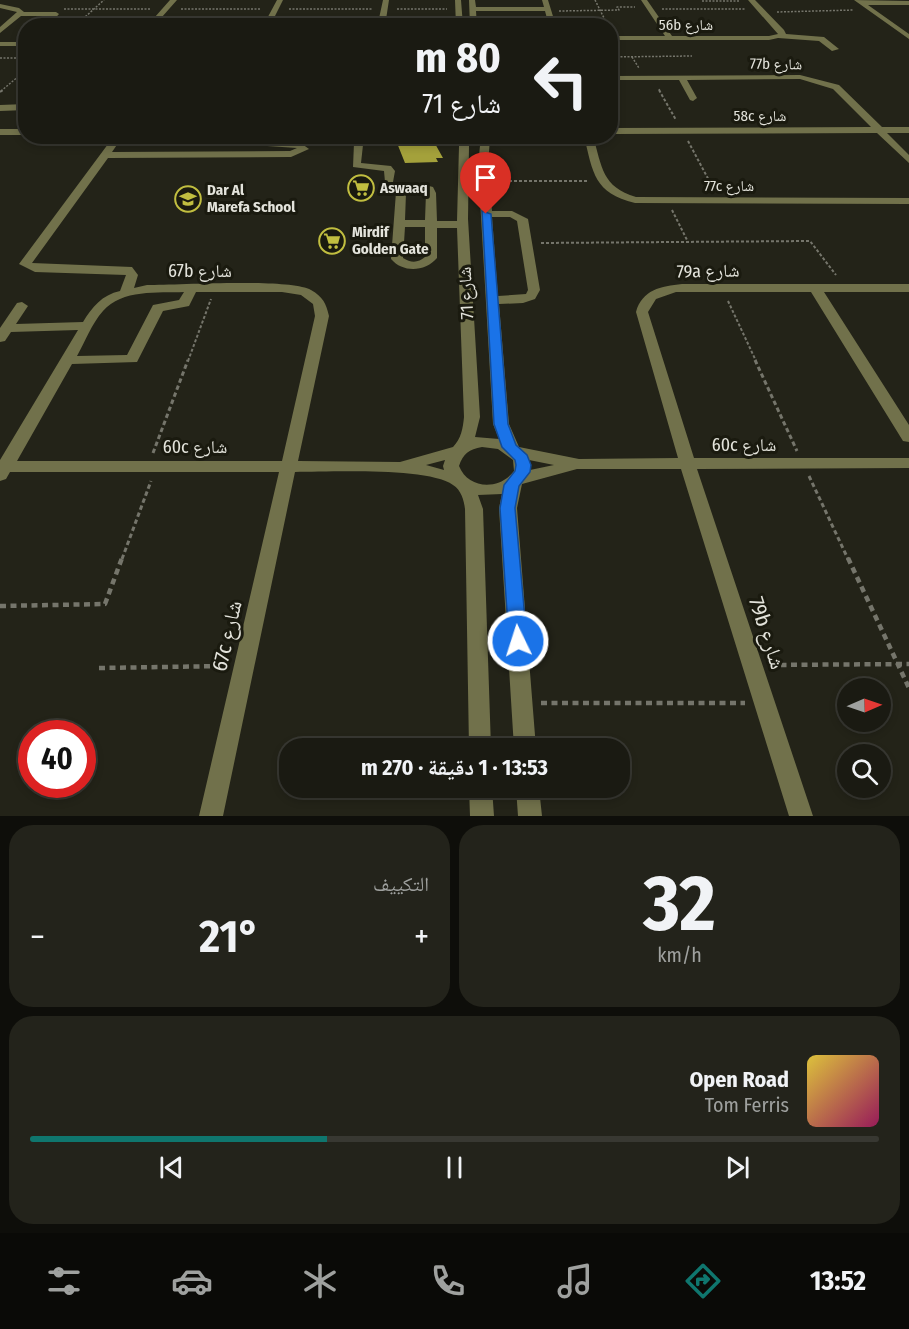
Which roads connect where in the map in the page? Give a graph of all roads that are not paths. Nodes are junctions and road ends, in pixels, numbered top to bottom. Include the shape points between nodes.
1 (174, 0) edge
2 (280, 0) edge
3 (386, 0) edge
4 (458, 0) edge
5 (472, 0) edge
6 (545, 0) edge
7 (751, 0) edge
8 (860, 1) edge
9 (909, 3) edge
10 (648, 5) edge
11 (0, 6) edge
12 (473, 9) junction
13 (548, 10) junction
14 (21, 14) junction
15 (52, 18) edge
16 (158, 18) edge
17 (270, 18) edge
18 (382, 18) edge
19 (460, 18) edge
20 (474, 18) edge
21 (550, 18) edge
22 (0, 30) edge
23 (779, 36) junction
24 (909, 37) edge
25 (618, 38) edge
26 (670, 38) junction
27 (0, 44) edge
28 (18, 44) edge
29 (835, 49) dead end
30 (681, 77) junction
31 (618, 78) edge
32 (693, 98) dead end
33 (18, 107) edge
34 (0, 108) edge
35 (909, 130) edge
36 (618, 131) edge
37 (880, 131) junction
38 (0, 132) edge
39 (18, 132) edge
40 (113, 144) edge
41 (270, 144) edge
42 (298, 144) edge
43 (358, 144) edge
44 (463, 144) edge
45 (484, 144) edge
46 (590, 144) edge
47 (266, 154) junction
48 (106, 155) junction
49 (909, 160) edge
50 (389, 180) dead end
51 (909, 201) edge
52 (486, 214) junction
53 (427, 222) junction
54 (462, 222) junction
55 (399, 223) junction
56 (815, 288) junction
57 (909, 288) edge
58 (192, 289) junction
59 (126, 292) junction
60 (493, 300) junction
61 (22, 306) dead end
62 (86, 326) junction
63 (3, 333) edge
64 (67, 360) junction
65 (909, 436) edge
66 (459, 449) junction
67 (513, 449) junction
68 (909, 463) edge
69 (579, 464) junction
70 (688, 465) junction
71 (290, 466) junction
72 (389, 466) junction
73 (2, 469) edge
74 (515, 482) junction
75 (462, 483) junction
76 (480, 738) edge
77 (524, 738) edge
78 (481, 798) edge
79 (529, 798) edge
80 (211, 816) edge
81 (482, 816) edge
82 (530, 816) edge
83 (801, 816) edge

1 - 16 street
2 - 17 street
3 - 18 street
4 - 19 street
5 - 12 street
6 - 13 street
7 - 23 street via 782,31
8 - 9 street
8 - 24 street
10 - 26 street
11 - 14 street via 17,9
12 - 13 street
12 - 20 street
13 - 21 street
14 - 15 street via 56,14
14 - 22 street
23 - 26 street, 56b شارع
23 - 29 street, 56b شارع via 821,39
25 - 26 street, 56b شارع
27 - 28 street
30 - 31 street, 77b شارع
30 - 32 street
30 - 37 street, 77b شارع via 800,77 824,81 836,87
33 - 34 street
35 - 37 street, 58c شارع
36 - 37 street, 58c شارع
37 - 49 street, 77b شارع
38 - 39 street
40 - 48 street
41 - 47 street
42 - 47 street via 304,149 291,154
43 - 50 street via 356,165 387,168
44 - 54 street, شارع 71
45 - 52 street, شارع 71
46 - 51 street, 77c شارع via 602,181 608,190 624,197 667,201
47 - 48 street
48 - 59 street via 26,264 35,268 128,270 132,276
52 - 60 street, شارع 71
52 - 60 street via 520,217 534,293 523,299
53 - 54 street
53 - 55 street
53 - 55 street via 430,191 413,186 401,192
53 - 55 street via 431,258 412,265 397,259
54 - 66 street, شارع 71 via 472,417 470,432
56 - 57 street, 79a شارع
56 - 65 street
56 - 70 street, 79a شارع via 668,289 643,304 642,312
58 - 59 street, 67b شارع
58 - 64 street via 184,303 158,309 132,359
58 - 71 street, 67b شارع via 294,289 313,297 322,309
59 - 62 street, 67b شارع via 98,308
60 - 67 street, شارع 71 via 501,424
61 - 63 street
62 - 63 street
62 - 64 street, 67b شارع
64 - 73 street, 67b شارع
66 - 67 street via 491,441
66 - 72 street, 60c شارع
66 - 75 street via 451,466
67 - 69 street, 60c شارع
67 - 74 street via 523,465
68 - 70 street, 60c شارع
69 - 70 street, 60c شارع
69 - 74 street, 60c شارع
70 - 83 street, 79b شارع
71 - 72 street, 60c شارع
71 - 73 street, 60c شارع
71 - 80 street, 67c شارع
72 - 75 street, 60c شارع via 425,470
74 - 75 street via 484,491
74 - 77 street via 508,508
75 - 76 street via 474,510
78 - 81 street
79 - 82 street

